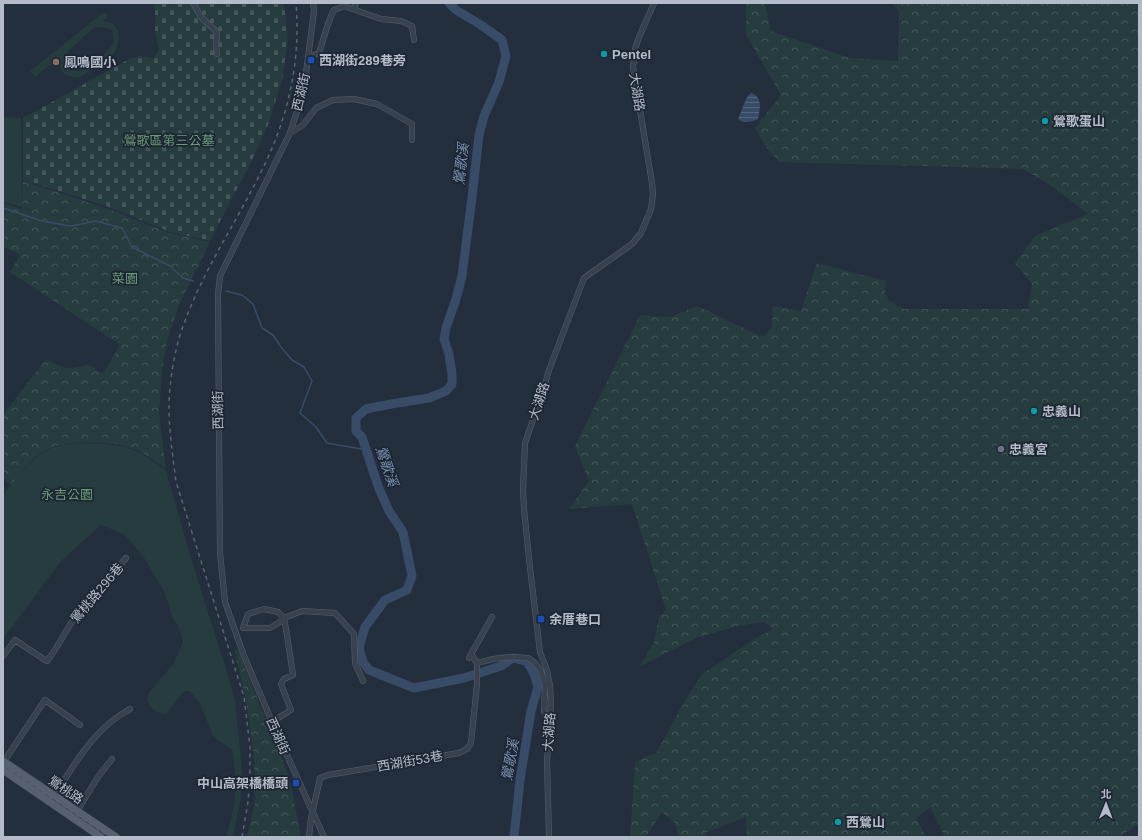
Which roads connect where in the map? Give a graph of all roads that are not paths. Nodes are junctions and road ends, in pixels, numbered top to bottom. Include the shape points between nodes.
1 (193, 3) edge
2 (313, 3) edge
3 (356, 3) edge
4 (654, 3) edge
5 (354, 9) junction
6 (414, 40) dead end
7 (217, 54) dead end
8 (308, 57) junction
9 (290, 133) junction
10 (412, 140) dead end
11 (126, 558) dead end
12 (284, 618) junction
13 (492, 618) dead end
14 (3, 656) edge
15 (477, 663) junction
16 (363, 681) dead end
17 (130, 709) dead end
18 (272, 722) junction
19 (80, 725) dead end
20 (549, 728) junction
21 (112, 759) dead end
22 (3, 762) edge
23 (3, 770) edge
24 (54, 796) junction
25 (313, 810) junction
26 (76, 811) junction
27 (112, 836) edge
28 (101, 837) edge
29 (309, 837) edge
30 (324, 837) edge
31 (549, 837) edge

1 - 7 street via 201,17 217,32
2 - 8 street, 西湖街
3 - 5 street
4 - 20 street, 大湖路 via 639,37 632,67 652,183 651,209 641,233 632,244 584,278 525,443 525,528 540,652 550,686
5 - 6 street via 381,20 401,21 412,26
5 - 8 street via 344,6 334,10 328,20 318,53
8 - 9 street, 西湖街 via 301,99
9 - 10 street via 304,125 316,108 333,100 354,99 377,104 412,124
9 - 18 street, 西湖街 via 220,276 218,295 220,553 225,602 244,656
11 - 14 street, 鶯桃路296巷 via 76,614 47,660 15,640
12 - 12 street via 278,612 264,609 248,614 243,628 270,628
12 - 16 street via 302,611 334,614 354,634 355,663
12 - 18 street via 293,675 284,679 281,684 291,710
13 - 15 street via 470,656
15 - 20 street via 510,657 528,658 535,663 541,671 545,685 544,711
15 - 25 street, 西湖街53巷 via 471,743 467,749 459,753 320,778
17 - 24 street via 113,720 94,738
18 - 25 street, 西湖街
19 - 22 street via 45,700
20 - 31 street, 大湖路
21 - 26 street
22 - 24 main road, 鶯桃路
23 - 28 main road, 鶯桃路
24 - 26 main road, 鶯桃路
25 - 29 street
25 - 30 street, 西湖街
26 - 27 main road, 鶯桃路

